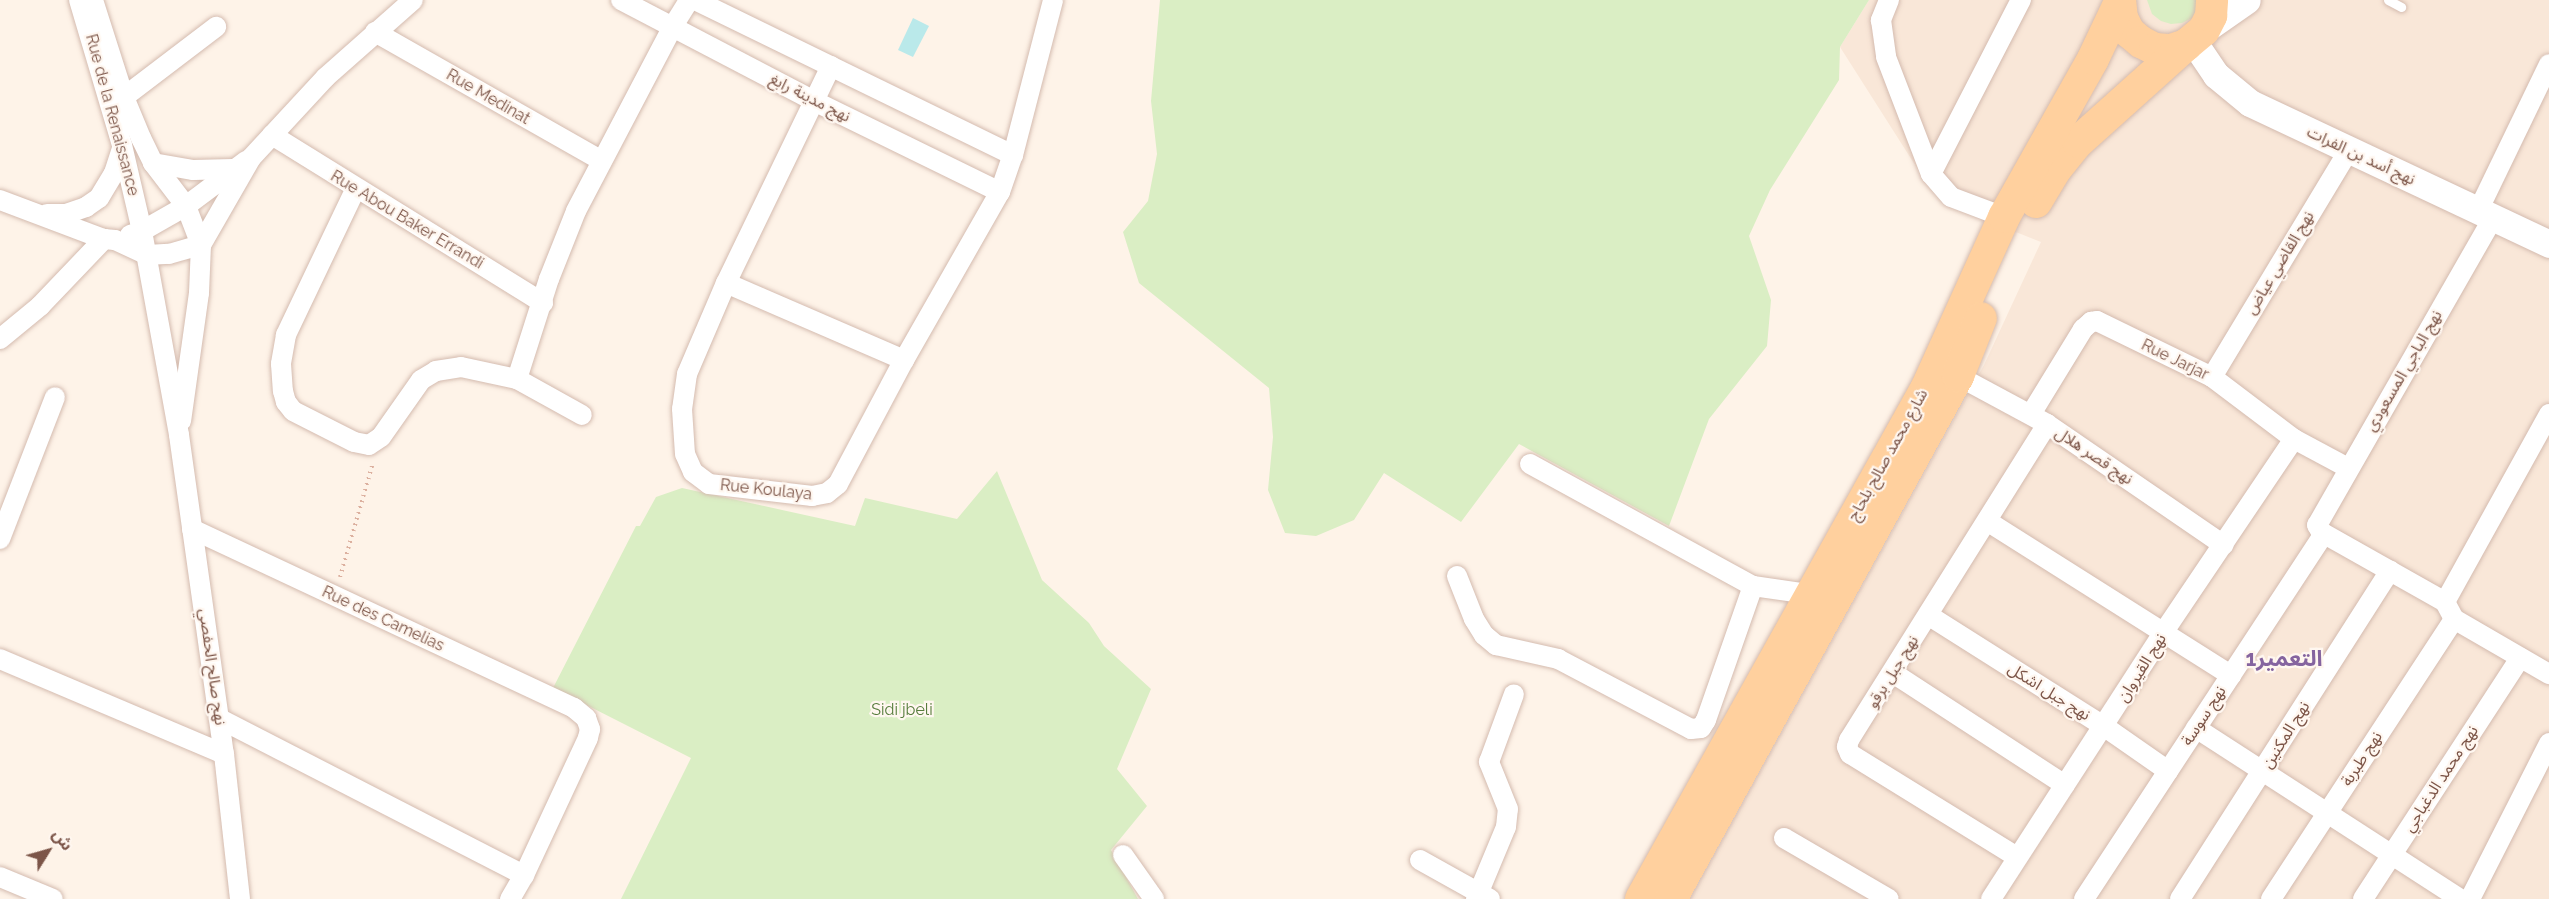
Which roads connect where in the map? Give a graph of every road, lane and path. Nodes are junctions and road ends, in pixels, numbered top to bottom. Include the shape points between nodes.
1 (79, 0) edge
2 (93, 0) edge
3 (413, 0) edge
4 (621, 0) edge
5 (689, 0) edge
6 (695, 0) edge
7 (1053, 0) edge
8 (2021, 0) edge
9 (2212, 0) edge
10 (2247, 0) edge
11 (2388, 0) edge
12 (2120, 1) edge
13 (1886, 5) edge
14 (2402, 6) dead end
15 (673, 26) junction
16 (216, 27) dead end
17 (375, 32) junction
18 (2194, 39) junction
19 (2549, 64) edge
20 (831, 66) junction
21 (124, 97) junction
22 (814, 101) junction
23 (272, 135) junction
24 (122, 145) junction
25 (2349, 150) junction
26 (1013, 155) junction
27 (251, 158) junction
28 (602, 161) junction
29 (153, 163) junction
30 (233, 169) junction
31 (1931, 174) junction
32 (356, 188) junction
33 (1000, 192) junction
34 (0, 200) edge
35 (186, 206) junction
36 (40, 214) junction
37 (2486, 214) junction
38 (2004, 217) junction
39 (142, 231) junction
40 (109, 239) junction
41 (2549, 244) edge
42 (201, 245) junction
43 (147, 255) junction
44 (726, 283) junction
45 (543, 303) junction
46 (0, 339) edge
47 (904, 360) junction
48 (1958, 376) junction
49 (2212, 377) junction
50 (517, 379) junction
51 (55, 397) dead end
52 (2549, 414) edge
53 (582, 415) dead end
54 (2039, 419) junction
55 (179, 435) junction
56 (381, 437) junction
57 (2294, 438) junction
58 (1530, 464) dead end
59 (2348, 468) junction
60 (1987, 521) junction
61 (192, 529) junction
62 (2320, 530) junction
63 (0, 539) edge
64 (2224, 545) junction
65 (2390, 570) junction
66 (1457, 576) dead end
67 (1754, 586) junction
68 (1809, 594) junction
69 (334, 597) junction
70 (2450, 610) junction
71 (1928, 615) junction
72 (2163, 633) junction
73 (2520, 658) junction
74 (0, 659) edge
75 (1893, 673) junction
76 (2549, 674) edge
77 (2231, 675) junction
78 (1514, 694) dead end
79 (219, 719) junction
80 (2105, 727) junction
81 (2196, 728) junction
82 (2549, 743) edge
83 (224, 754) junction
84 (2168, 771) junction
85 (2263, 771) junction
86 (2065, 785) junction
87 (2327, 813) junction
88 (1784, 838) dead end
89 (2392, 854) junction
90 (1123, 855) dead end
91 (2017, 857) junction
92 (1420, 860) dead end
93 (524, 875) junction
94 (0, 877) edge
95 (1482, 897) edge
96 (1993, 898) edge
97 (53, 899) edge
98 (240, 899) edge
99 (510, 899) edge
100 (1154, 899) edge
101 (1641, 899) edge
102 (1671, 899) edge
103 (1889, 899) edge
104 (2084, 899) edge
105 (2180, 899) edge
106 (2271, 899) edge
107 (2363, 899) edge
108 (2460, 899) edge
109 (2470, 899) edge

1 - 24 street, Rue de la Renaissance
2 - 21 street, Rue de la Renaissance
3 - 17 street
4 - 15 street, نهج مدينة رابغ
5 - 15 street
6 - 20 street
7 - 26 street, Rue Koulaya
8 - 31 street
9 - 18 main road via 2211,16
10 - 18 street
11 - 14 lane
12 - 18 main road via 2129,32 2141,42 2155,49 2171,50
12 - 38 main road, شارع محمد صالح بلحاج via 2093,59
13 - 31 street via 1880,30 1886,57
15 - 22 street, نهج مدينة رابغ
15 - 28 street
16 - 21 street
17 - 23 street
17 - 28 street, Rue Medinat
18 - 25 street, نهج أسد بن الفرات via 2216,75 2237,94
18 - 48 main road, شارع محمد صالح بلحاج via 2109,111 2056,169 2025,220
19 - 37 street, نهج الباجي المسعودي
20 - 22 street, Rue Koulaya
20 - 26 street
21 - 29 street, Rue de la Renaissance
22 - 33 street, نهج مدينة رابغ
22 - 44 street, Rue Koulaya
23 - 27 street
23 - 32 street, Rue Abou Baker Errandi
24 - 36 street via 114,172 99,198 66,214
24 - 39 street, Rue de la Renaissance
25 - 37 street, نهج أسد بن الفرات
25 - 49 street, نهج القاضي عياض
26 - 33 street, Rue Koulaya
27 - 30 street
27 - 42 street
28 - 45 street via 576,211
29 - 30 street via 193,170
29 - 35 street, Rue de la Renaissance
30 - 35 street
31 - 38 street via 1951,197
32 - 45 street, Rue Abou Baker Errandi
32 - 56 street via 286,335 281,364 283,391 293,411 354,442 369,445
33 - 47 street, Rue Koulaya
34 - 36 street
35 - 39 street
35 - 42 street, نهج صالح الحفصي
36 - 40 street
37 - 41 street, نهج أسد بن الفرات
37 - 59 street, نهج الباجي المسعودي
38 - 68 main road, شارع محمد صالح بلحاج via 1927,387
39 - 40 street
39 - 43 street, نهج صالح الحفصي
40 - 43 street
40 - 46 street
42 - 43 street via 170,254
42 - 55 street, نهج صالح الحفصي via 199,293
43 - 55 street, نهج صالح الحفصي
44 - 47 street
44 - 47 street, Rue Koulaya via 682,391 686,454 693,472 704,482 812,496 827,493 838,484
45 - 50 street
48 - 54 street, نهج قصر هلال
48 - 102 main road, شارع محمد صالح بلحاج
49 - 54 street, Rue Jarjar via 2097,321 2091,322 2083,329
49 - 57 street, Rue Jarjar
50 - 53 street
50 - 56 street via 461,366 436,371 411,391
51 - 63 street
52 - 70 street, نهج طبربة
54 - 60 street, نهج جبل برقو
54 - 64 street, نهج قصر هلال
55 - 61 street, نهج صالح الحفصي
56 - 69 path
57 - 59 street, Rue Jarjar
57 - 64 street, نهج القيروان
58 - 67 street
59 - 62 street, نهج الباجي المسعودي
60 - 71 street, نهج جبل برقو
60 - 72 street
61 - 69 street, Rue des Camelias
61 - 79 street, نهج صالح الحفصي
62 - 65 street
62 - 77 street, نهج سوسة
64 - 72 street, نهج القيروان
65 - 70 street
65 - 85 street, نهج المكنين
66 - 67 street via 1474,619 1496,645 1558,659 1691,729 1701,728 1706,720
67 - 68 street
68 - 101 main road, شارع محمد صالح بلحاج
69 - 93 street, Rue des Camelias via 574,708 586,718 588,738
70 - 73 street
70 - 87 street, نهج طبربة
71 - 75 street, نهج جبل برقو
71 - 80 street, نهج جبل اشكل
72 - 77 street
72 - 80 street, نهج القيروان
73 - 76 street
73 - 89 street, نهج محمد الدغباجي
74 - 83 street
75 - 86 street
75 - 91 street, نهج جبل برقو via 1849,740 1850,754
77 - 81 street, نهج سوسة
78 - 95 street via 1489,762 1508,809
79 - 83 street, نهج صالح الحفصي
79 - 93 street
80 - 84 street, نهج جبل اشكل
80 - 86 street, نهج القيروان
81 - 84 street, نهج سوسة
81 - 85 street
82 - 109 street
83 - 98 street, نهج صالح الحفصي
84 - 104 street, نهج سوسة
85 - 87 street
85 - 105 street, نهج المكنين
86 - 91 street, نهج القيروان
87 - 89 street
87 - 106 street, نهج طبربة
88 - 103 street
89 - 107 street, نهج محمد الدغباجي
89 - 108 street
90 - 100 street
91 - 96 street, نهج القيروان
92 - 95 street
93 - 99 street
94 - 97 street

